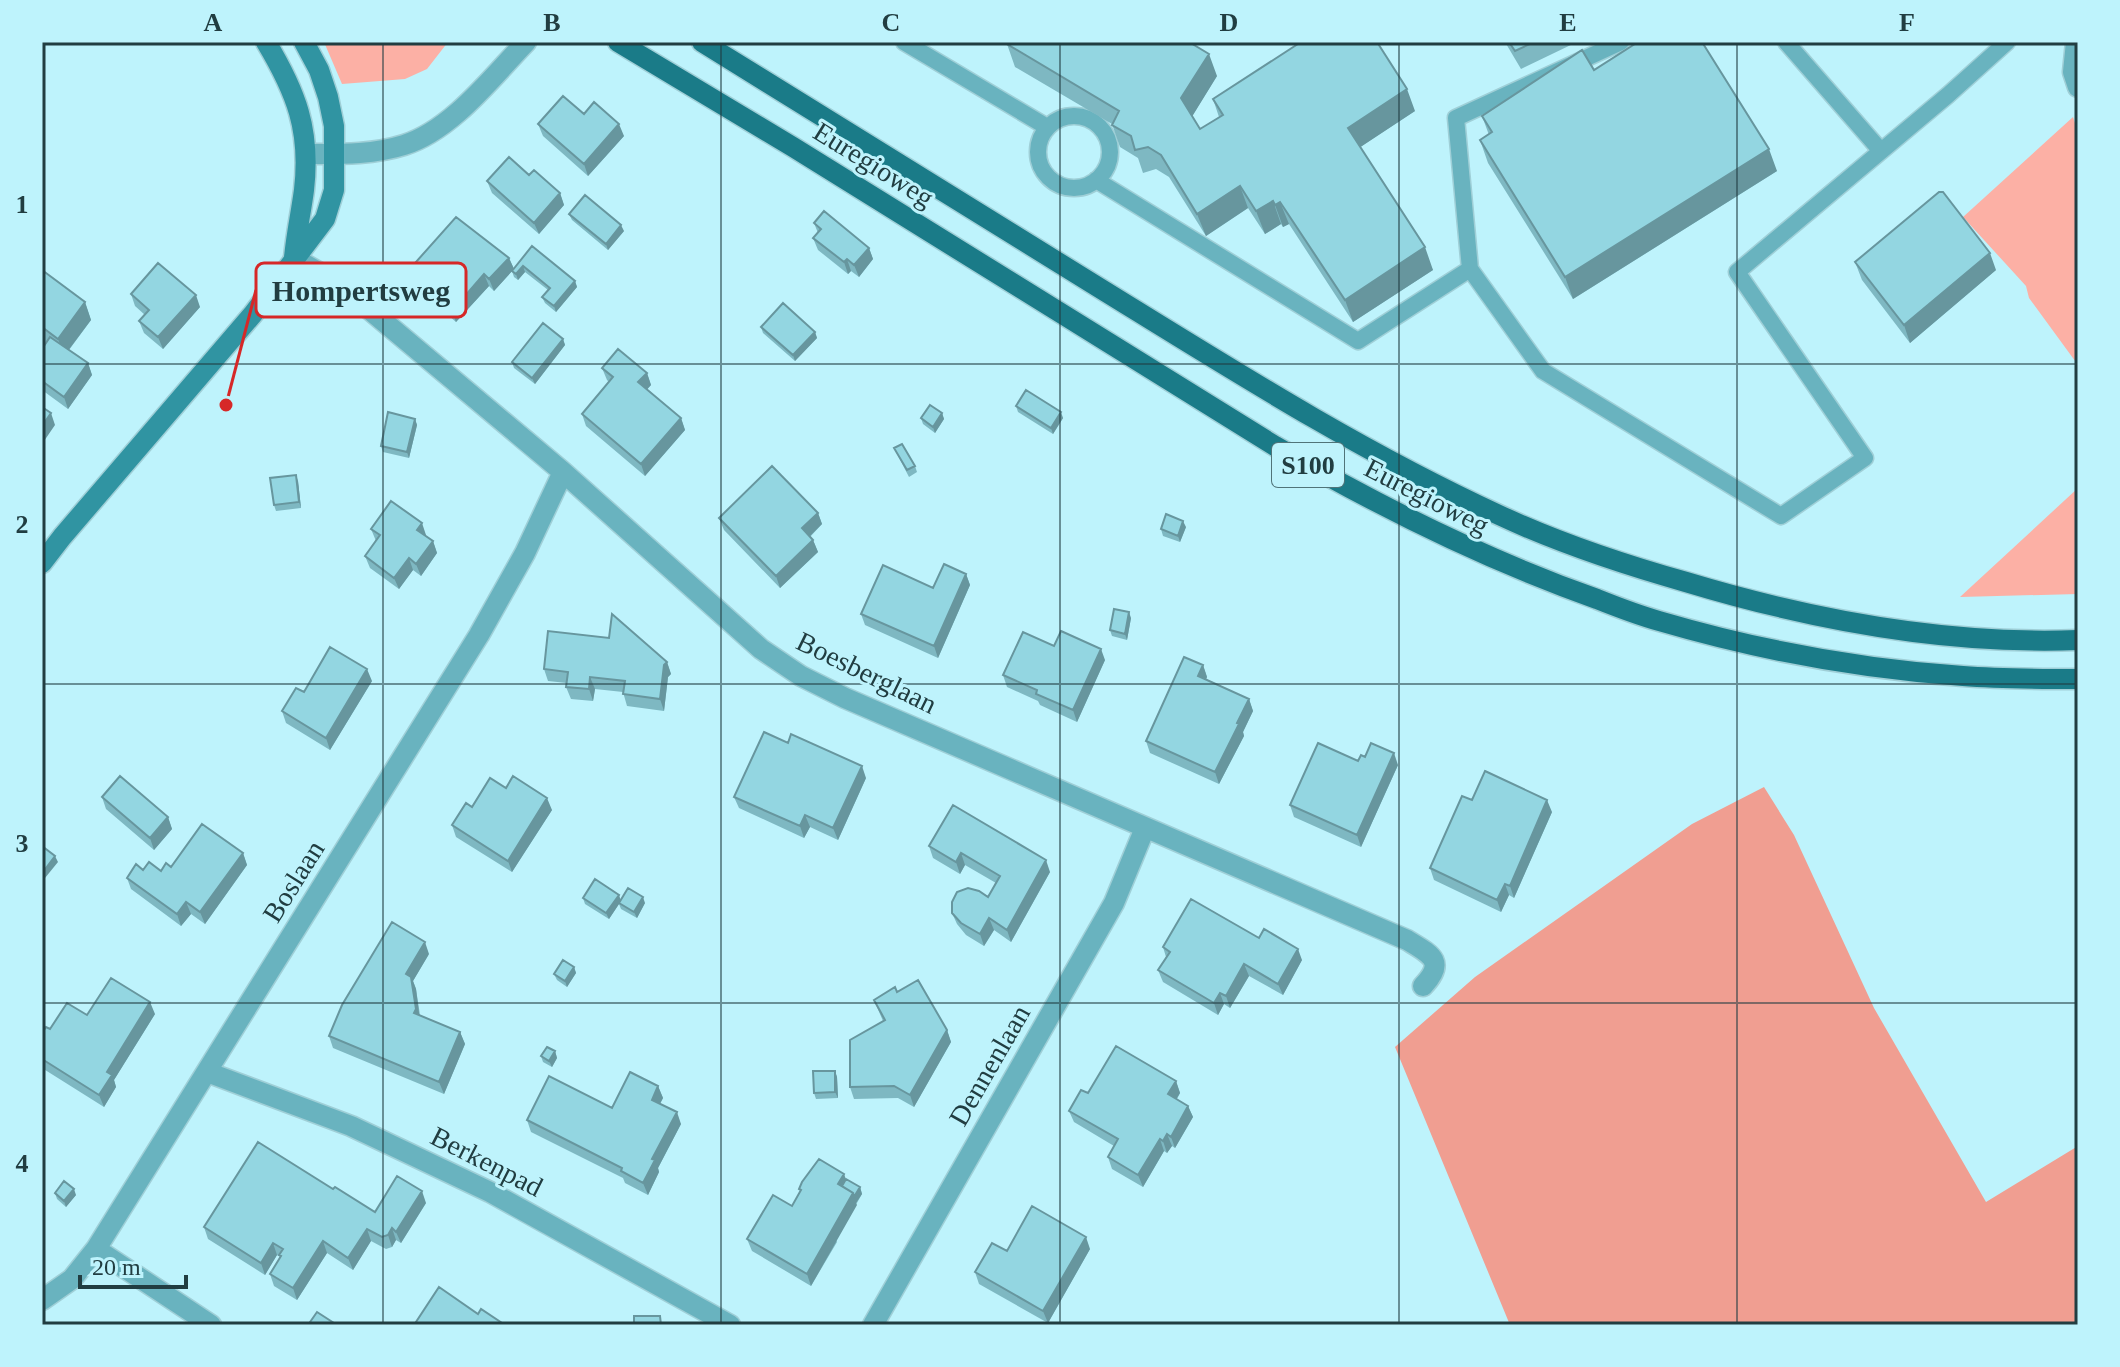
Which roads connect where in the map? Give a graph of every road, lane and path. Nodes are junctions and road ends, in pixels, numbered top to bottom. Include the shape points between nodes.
1 (266, 42) edge
2 (304, 42) edge
3 (526, 42) edge
4 (618, 42) edge
5 (702, 42) edge
6 (904, 42) edge
7 (1621, 42) edge
8 (1786, 42) edge
9 (2007, 42) edge
10 (2076, 42) edge
11 (2078, 87) edge
12 (1047, 127) junction
13 (1881, 151) junction
14 (306, 154) junction
15 (335, 154) junction
16 (1096, 180) junction
17 (294, 258) junction
18 (1470, 269) junction
19 (563, 472) junction
20 (42, 563) edge
21 (2078, 640) edge
22 (2078, 679) edge
23 (1145, 828) junction
24 (1423, 986) dead end
25 (207, 1072) junction
26 (96, 1249) junction
27 (42, 1300) edge
28 (211, 1325) edge
29 (730, 1325) edge
30 (873, 1325) edge

1 - 14 street via 294,92
2 - 15 street via 328,97
3 - 15 street via 465,105 421,137 372,152
4 - 22 main road, Euregioweg / S100 via 1275,446 1490,558 1657,621 1723,638 1903,670
5 - 21 main road, Euregioweg / S100 via 1303,412 1499,515 1622,564 1798,612 1968,637
6 - 12 lane
7 - 18 lane via 1456,118
8 - 13 lane
9 - 13 lane
10 - 11 street via 2073,72
12 - 16 lane via 1039,161 1052,181 1074,188
12 - 16 lane via 1080,117 1100,128 1110,149
13 - 18 lane via 1737,272 1865,458 1781,516 1543,371
14 - 15 street
14 - 17 street
15 - 17 street via 334,190 325,219
16 - 18 lane via 1358,341
17 - 19 street, Boesberglaan via 339,284
17 - 20 street via 253,314
19 - 23 street, Boesberglaan via 761,649 801,676
19 - 25 street, Boslaan via 479,635
23 - 24 street, Boesberglaan via 1407,940 1436,965
23 - 30 street, Dennenlaan via 1114,903
25 - 26 street, Boslaan
25 - 29 street, Berkenpad via 351,1126 490,1192
26 - 27 street, Boslaan via 72,1279
26 - 28 street

